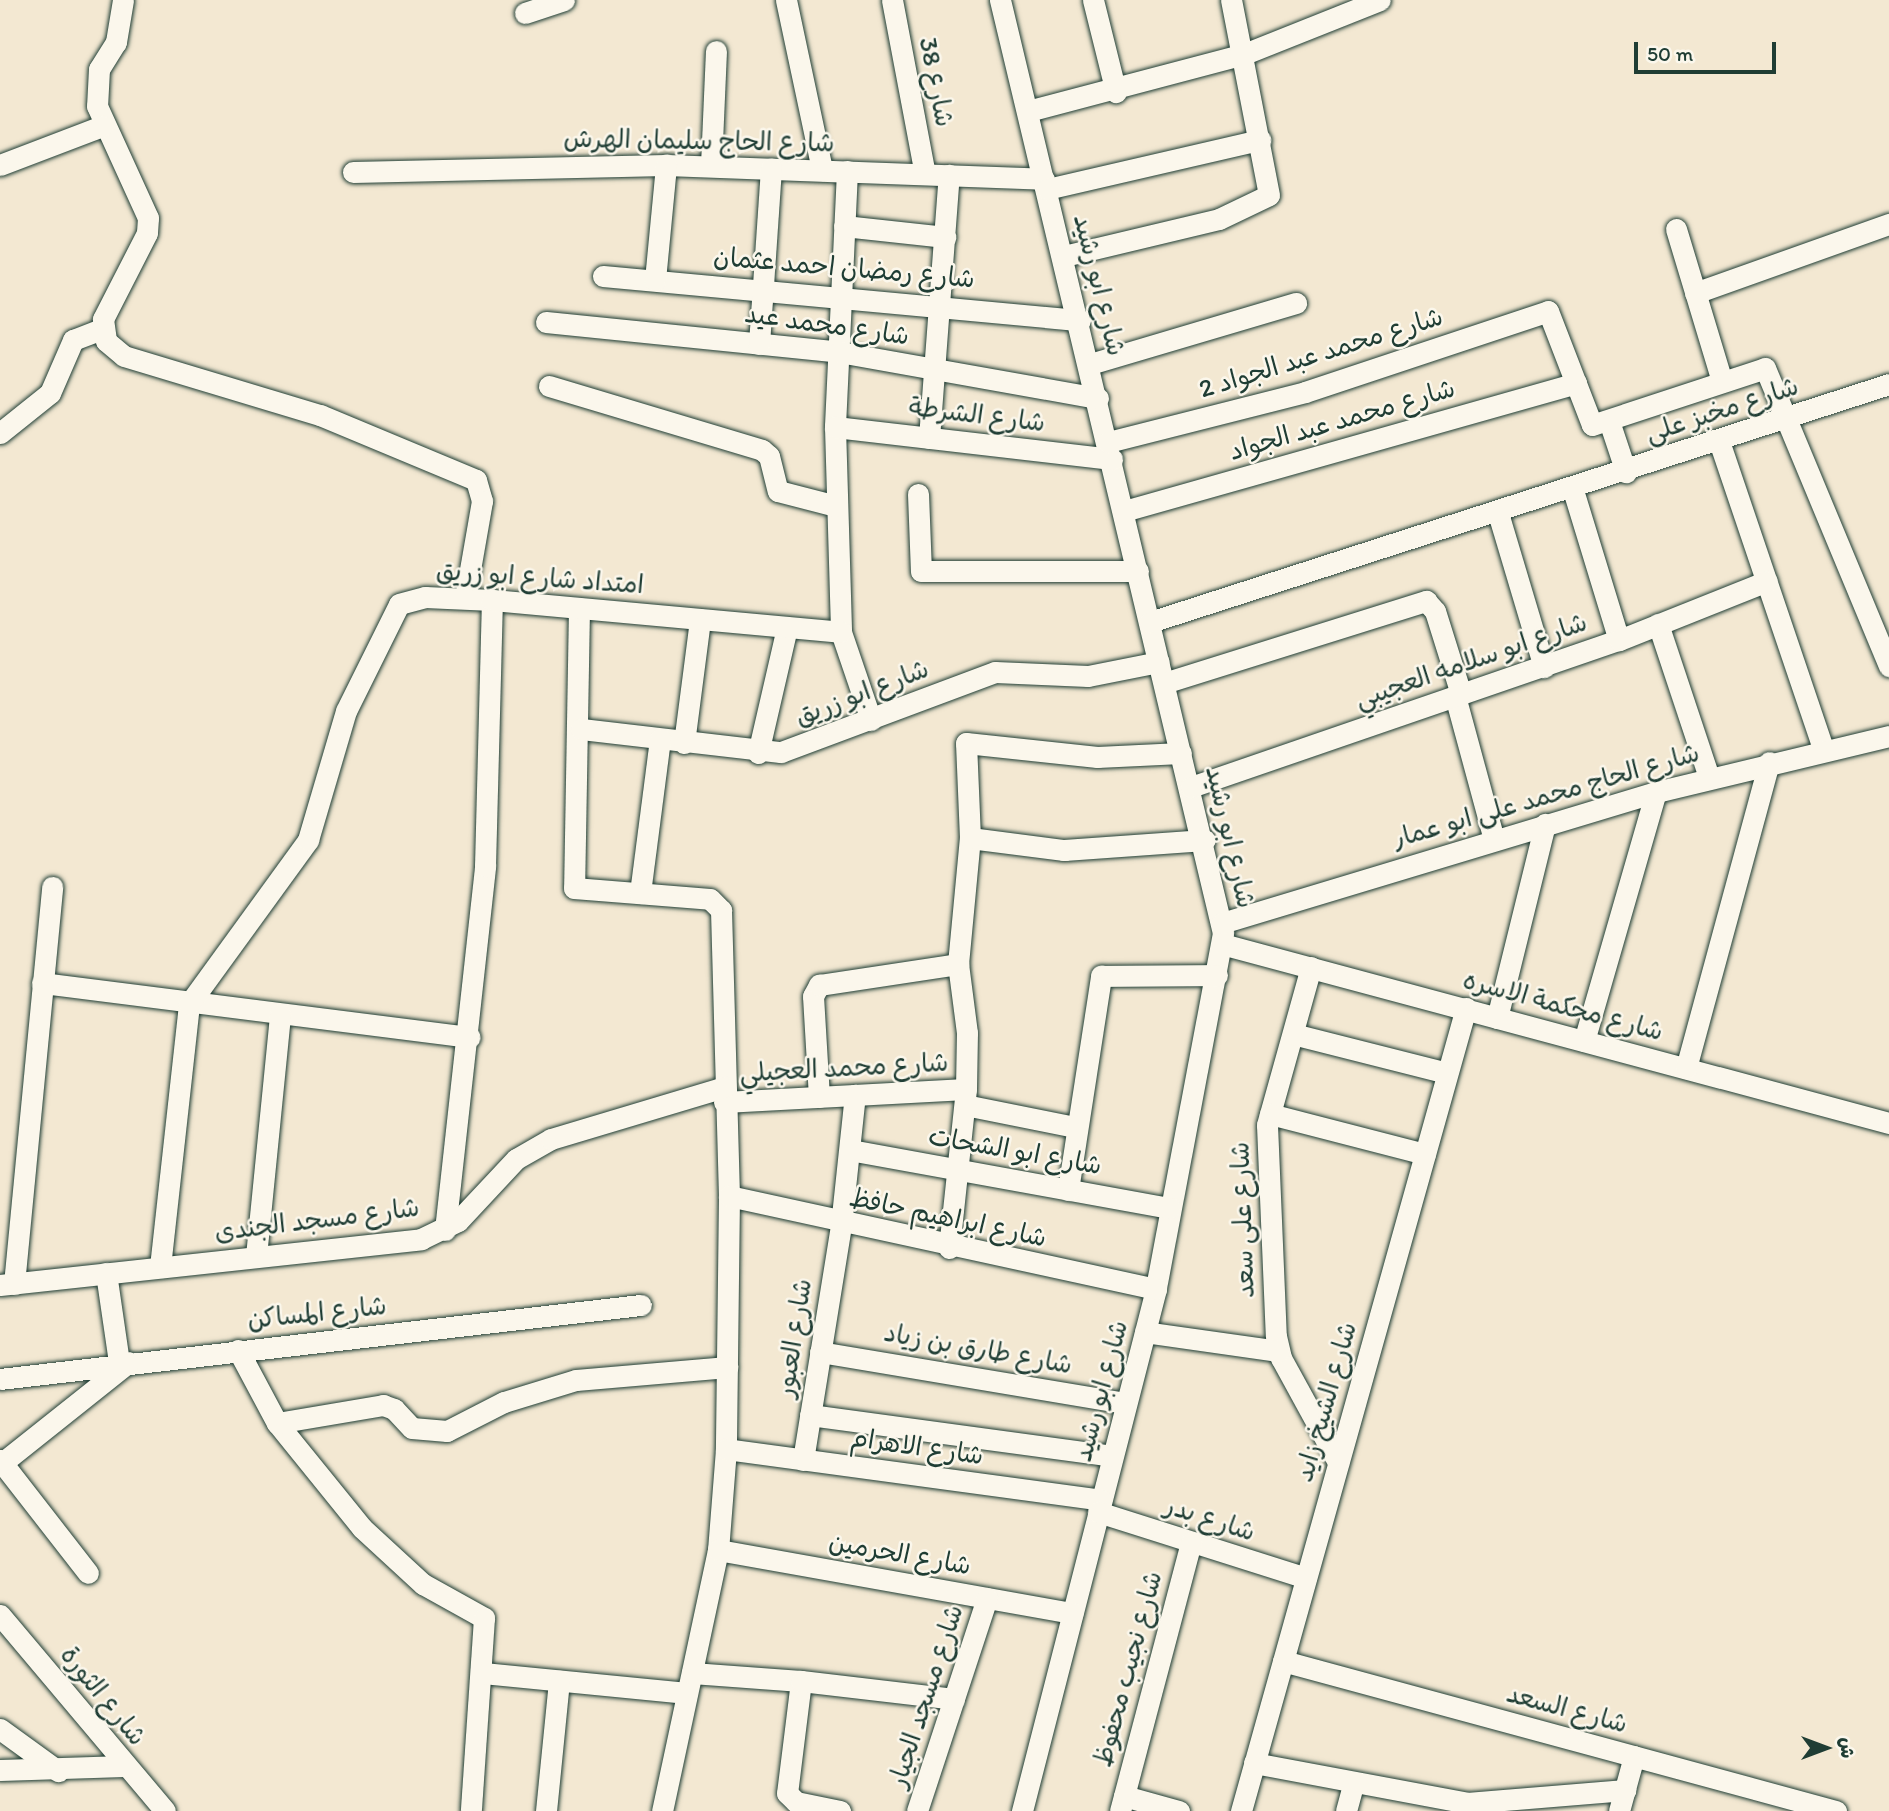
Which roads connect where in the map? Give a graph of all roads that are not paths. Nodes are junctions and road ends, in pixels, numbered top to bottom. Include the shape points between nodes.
1 (123, 0) edge
2 (564, 0) edge
3 (786, 0) edge
4 (892, 0) edge
5 (1000, 0) edge
6 (1093, 0) edge
7 (1231, 0) edge
8 (1380, 0) edge
9 (526, 13) dead end
10 (716, 51) dead end
11 (1244, 54) junction
12 (1116, 92) junction
13 (1028, 111) junction
14 (102, 126) junction
15 (1260, 141) junction
16 (0, 165) edge
17 (666, 165) junction
18 (711, 165) junction
19 (771, 168) junction
20 (822, 170) junction
21 (847, 171) junction
22 (353, 172) dead end
23 (925, 174) junction
24 (950, 175) junction
25 (1045, 184) junction
26 (1889, 224) edge
27 (844, 226) junction
28 (1676, 229) dead end
29 (945, 237) junction
30 (1064, 256) junction
31 (604, 276) dead end
32 (655, 280) junction
33 (763, 288) junction
34 (1695, 293) junction
35 (841, 294) junction
36 (1296, 303) dead end
37 (940, 304) junction
38 (1080, 320) junction
39 (546, 322) dead end
40 (102, 330) junction
41 (759, 344) junction
42 (839, 352) junction
43 (1090, 364) junction
44 (935, 369) junction
45 (1722, 381) junction
46 (1576, 383) junction
47 (1889, 384) edge
48 (549, 386) dead end
49 (1098, 398) junction
50 (1786, 419) junction
51 (1609, 421) junction
52 (835, 427) junction
53 (0, 433) edge
54 (929, 438) junction
55 (1719, 441) junction
56 (1110, 451) junction
57 (1626, 472) junction
58 (1573, 490) junction
59 (918, 494) dead end
60 (836, 506) junction
61 (1124, 511) junction
62 (1498, 513) junction
63 (1138, 571) junction
64 (1767, 581) junction
65 (465, 598) junction
66 (492, 600) junction
67 (579, 608) junction
68 (700, 619) junction
69 (1150, 622) junction
70 (1658, 624) junction
71 (787, 627) junction
72 (841, 632) junction
73 (1619, 640) junction
74 (1159, 662) junction
75 (1889, 666) edge
76 (1544, 667) junction
77 (1164, 683) junction
78 (1458, 695) junction
79 (871, 720) junction
80 (581, 729) junction
81 (1889, 736) edge
82 (660, 739) junction
83 (684, 743) junction
84 (1823, 749) junction
85 (758, 753) junction
86 (1181, 753) junction
87 (1769, 762) junction
88 (1709, 777) junction
89 (1191, 787) junction
90 (1656, 792) junction
91 (1545, 824) junction
92 (970, 838) junction
93 (1205, 840) junction
94 (1494, 840) junction
95 (52, 887) dead end
96 (640, 893) junction
97 (1222, 934) junction
98 (958, 964) junction
99 (1311, 967) junction
100 (1217, 975) junction
101 (43, 983) junction
102 (189, 1003) junction
103 (1466, 1008) junction
104 (280, 1014) junction
105 (1497, 1018) junction
106 (1293, 1034) junction
107 (470, 1037) junction
108 (1584, 1041) junction
109 (1686, 1068) junction
110 (1447, 1073) junction
111 (724, 1094) junction
112 (855, 1095) junction
113 (819, 1097) junction
114 (965, 1097) junction
115 (1270, 1114) junction
116 (1889, 1123) edge
117 (1075, 1127) junction
118 (850, 1150) junction
119 (1425, 1154) junction
120 (959, 1170) junction
121 (1068, 1190) junction
122 (729, 1196) junction
123 (1170, 1208) junction
124 (841, 1225) junction
125 (445, 1230) junction
126 (949, 1248) junction
127 (256, 1256) junction
128 (160, 1267) junction
129 (106, 1273) junction
130 (7, 1284) edge
131 (1156, 1289) junction
132 (641, 1305) dead end
133 (1145, 1332) junction
134 (238, 1350) junction
135 (1279, 1351) junction
136 (820, 1352) junction
137 (125, 1361) junction
138 (727, 1367) junction
139 (0, 1380) edge
140 (1126, 1403) junction
141 (810, 1415) junction
142 (277, 1423) junction
143 (726, 1449) junction
144 (1112, 1456) junction
145 (803, 1460) junction
146 (1, 1462) edge
147 (1338, 1462) junction
148 (1099, 1506) junction
149 (1191, 1542) junction
150 (718, 1550) junction
151 (88, 1573) dead end
152 (1306, 1578) junction
153 (987, 1598) junction
154 (1072, 1613) junction
155 (0, 1615) edge
156 (1283, 1661) junction
157 (483, 1673) junction
158 (559, 1681) junction
159 (801, 1681) junction
160 (689, 1683) junction
161 (954, 1699) junction
162 (0, 1729) edge
163 (1634, 1756) junction
164 (1254, 1763) junction
165 (124, 1766) junction
166 (0, 1770) edge
167 (58, 1771) junction
168 (1353, 1785) junction
169 (1625, 1790) junction
170 (1122, 1804) edge
171 (1467, 1807) edge
172 (165, 1811) edge
173 (471, 1811) edge
174 (546, 1811) edge
175 (662, 1811) edge
176 (840, 1811) edge
177 (918, 1811) edge
178 (1022, 1811) edge
179 (1179, 1811) edge
180 (1241, 1811) edge
181 (1346, 1811) edge
182 (1619, 1811) edge
183 (1836, 1811) edge

1 - 14 street via 116,42 99,69
2 - 9 street
3 - 20 street
4 - 23 street, شارع 38
5 - 13 street, شارع ابو رشيد
6 - 12 street
7 - 11 street
8 - 11 street
10 - 18 street
11 - 12 street
11 - 15 street
12 - 13 street
13 - 25 street, شارع ابو رشيد
14 - 16 street
14 - 40 street via 141,192 148,218 146,233
15 - 25 street, شارع الحاج سليمان الهرش
15 - 30 street via 1269,191 1262,201 1219,219
17 - 18 street, شارع الحاج سليمان الهرش
17 - 22 street, شارع الحاج سليمان الهرش
17 - 32 street
18 - 19 street, شارع الحاج سليمان الهرش
19 - 20 street, شارع الحاج سليمان الهرش
19 - 33 street
20 - 21 street, شارع الحاج سليمان الهرش
21 - 23 street, شارع الحاج سليمان الهرش
21 - 27 street
23 - 24 street, شارع الحاج سليمان الهرش
24 - 25 street, شارع الحاج سليمان الهرش
24 - 29 street
25 - 30 street, شارع ابو رشيد
26 - 34 street
27 - 29 street
27 - 35 street
28 - 34 street
29 - 37 street
30 - 38 street, شارع ابو رشيد
31 - 32 street, شارع رمضان احمد عثمان
32 - 33 street, شارع رمضان احمد عثمان
33 - 35 street, شارع رمضان احمد عثمان
33 - 41 street
34 - 45 street
35 - 37 street, شارع رمضان احمد عثمان
35 - 42 street
36 - 43 street
37 - 38 street, شارع رمضان احمد عثمان
37 - 44 street
38 - 43 street, شارع ابو رشيد
39 - 41 street, شارع محمد عيد
40 - 53 street via 73,340 50,393
40 - 65 street via 111,348 124,356 320,415 476,480 482,501
41 - 42 street, شارع محمد عيد
42 - 44 street, شارع محمد عيد
42 - 52 street
43 - 49 street, شارع ابو رشيد
44 - 49 street, شارع محمد عيد
44 - 54 street
45 - 50 street via 1765,368
45 - 51 street
46 - 51 street via 1590,423
46 - 56 street, شارع محمد عبد الجواد 2 via 1548,311
46 - 61 street, شارع محمد عبد الجواد
47 - 50 street, شارع مخبز على
48 - 60 street via 762,450 769,456 778,491
49 - 56 street, شارع ابو رشيد
50 - 55 street, شارع مخبز على
50 - 75 street
51 - 57 street
52 - 54 street, شارع الشرطة
52 - 60 street
54 - 56 street, شارع الشرطة
55 - 57 street, شارع مخبز على
55 - 64 street
56 - 61 street, شارع ابو رشيد
57 - 58 street, شارع مخبز على
58 - 62 street, شارع مخبز على
58 - 73 street
59 - 63 street via 921,571
60 - 72 street
61 - 63 street, شارع ابو رشيد
62 - 69 street, شارع مخبز على
62 - 76 street
63 - 69 street, شارع ابو رشيد
64 - 70 street, شارع ابو سلامه العجيبي
64 - 84 street
65 - 66 street, امتداد شارع ابو زريق
65 - 102 street, امتداد شارع ابو زريق via 411,598 389,615 346,711 308,840
66 - 67 street, امتداد شارع ابو زريق
66 - 107 street via 485,866
67 - 68 street, امتداد شارع ابو زريق
67 - 80 street
68 - 71 street, امتداد شارع ابو زريق
68 - 83 street
69 - 74 street, شارع ابو رشيد
70 - 73 street, شارع ابو سلامه العجيبي
70 - 88 street
71 - 72 street, امتداد شارع ابو زريق
71 - 85 street
72 - 79 street
73 - 76 street, شارع ابو سلامه العجيبي
74 - 77 street, شارع ابو رشيد
74 - 79 street, شارع ابو زريق via 1081,677 1002,670
76 - 78 street, شارع ابو سلامه العجيبي
77 - 78 street via 1426,601 1435,611
77 - 86 street, شارع ابو رشيد
78 - 89 street, شارع ابو سلامه العجيبي
78 - 94 street
79 - 85 street, شارع ابو زريق via 807,746
80 - 82 street, شارع ابو زريق
80 - 96 street via 574,888
81 - 84 street, شارع الحاج محمد على ابو عمار
82 - 83 street, شارع ابو زريق
82 - 96 street
83 - 85 street, شارع ابو زريق
84 - 87 street, شارع الحاج محمد على ابو عمار
86 - 89 street, شارع ابو رشيد
86 - 92 street via 1097,757 971,740 965,746
87 - 88 street, شارع الحاج محمد على ابو عمار
87 - 109 street
88 - 90 street, شارع الحاج محمد على ابو عمار
89 - 93 street, شارع ابو رشيد
90 - 91 street, شارع الحاج محمد على ابو عمار
90 - 108 street
91 - 94 street, شارع الحاج محمد على ابو عمار
91 - 105 street
92 - 93 street via 1075,850
92 - 98 street
93 - 97 street, شارع ابو رشيد
94 - 97 street, شارع الحاج محمد على ابو عمار
95 - 101 street
96 - 111 street via 710,900 721,910
97 - 99 street, شارع محكمة الاسره
97 - 100 street, شارع ابو رشيد
98 - 113 street via 819,985 813,996
98 - 114 street via 967,1033
99 - 103 street, شارع محكمة الاسره
99 - 106 street, شارع على سعد
100 - 117 street via 1107,974 1100,978
100 - 123 street, شارع ابو رشيد
101 - 102 street
101 - 130 street
102 - 104 street
102 - 128 street
103 - 105 street, شارع محكمة الاسره
103 - 110 street, شارع الشيخ زايد
104 - 107 street
104 - 127 street
105 - 108 street, شارع محكمة الاسره
106 - 110 street
106 - 115 street, شارع على سعد
107 - 125 street
108 - 109 street, شارع محكمة الاسره
109 - 116 street, شارع محكمة الاسره
110 - 119 street, شارع الشيخ زايد
111 - 113 street, شارع محمد العجيلي
111 - 122 street
111 - 125 street, شارع مسجد الجندى via 536,1146 516,1159 470,1212
112 - 113 street, شارع محمد العجيلي
112 - 114 street, شارع محمد العجيلي
112 - 118 street, شارع العبور
114 - 117 street, شارع محمد العجيلي
114 - 120 street
115 - 119 street
115 - 135 street, شارع على سعد
117 - 121 street
118 - 120 street, شارع ابو الشحات
118 - 124 street, شارع العبور
119 - 147 street, شارع الشيخ زايد
120 - 121 street, شارع ابو الشحات
120 - 126 street
121 - 123 street, شارع ابو الشحات
122 - 124 street, شارع ابراهيم حافظ
122 - 138 street
123 - 131 street, شارع ابو رشيد
124 - 126 street, شارع ابراهيم حافظ
124 - 136 street, شارع العبور
125 - 127 street, شارع مسجد الجندى via 421,1238
126 - 131 street, شارع ابراهيم حافظ
127 - 128 street, شارع مسجد الجندى
128 - 129 street, شارع مسجد الجندى
129 - 130 street, شارع مسجد الجندى
129 - 137 street
131 - 133 street, شارع ابو رشيد
132 - 134 street, شارع المساكن
133 - 135 street
133 - 140 street, شارع ابو رشيد
134 - 137 street, شارع المساكن
134 - 142 street
135 - 147 street, شارع على سعد
136 - 140 street, شارع طارق بن زياد
136 - 141 street, شارع العبور
137 - 139 street, شارع المساكن
137 - 146 street
138 - 142 street via 576,1380 503,1402 447,1431 412,1427 383,1405
138 - 143 street
140 - 144 street, شارع ابو رشيد
141 - 144 street
141 - 145 street, شارع العبور
142 - 157 street via 393,1560 484,1618
143 - 145 street, شارع الاهرام
143 - 150 street
144 - 148 street, شارع ابو رشيد
145 - 148 street, شارع الاهرام
146 - 151 street
147 - 152 street, شارع الشيخ زايد
148 - 149 street, شارع بدر
148 - 154 street, شارع ابو رشيد
149 - 152 street, شارع بدر
149 - 170 street, شارع نجيب محفوظ
150 - 153 street, شارع الحرمين
150 - 160 street
152 - 156 street, شارع الشيخ زايد
153 - 154 street, شارع الحرمين
153 - 161 street, شارع مسجد الجيار
154 - 178 street, شارع ابو رشيد
155 - 165 street, شارع الثورة
156 - 163 street, شارع السعد
156 - 164 street, شارع الشيخ زايد
157 - 158 street
157 - 173 street
158 - 160 street
158 - 174 street
159 - 160 street
159 - 161 street
159 - 176 street via 786,1789 796,1802
160 - 175 street
161 - 177 street, شارع مسجد الجيار
162 - 167 street
163 - 169 street
163 - 183 street, شارع السعد
164 - 168 street
164 - 180 street, شارع الشيخ زايد
165 - 167 street
165 - 172 street, شارع الثورة
166 - 167 street
168 - 171 street
168 - 181 street
169 - 171 street
169 - 182 street
170 - 179 street

